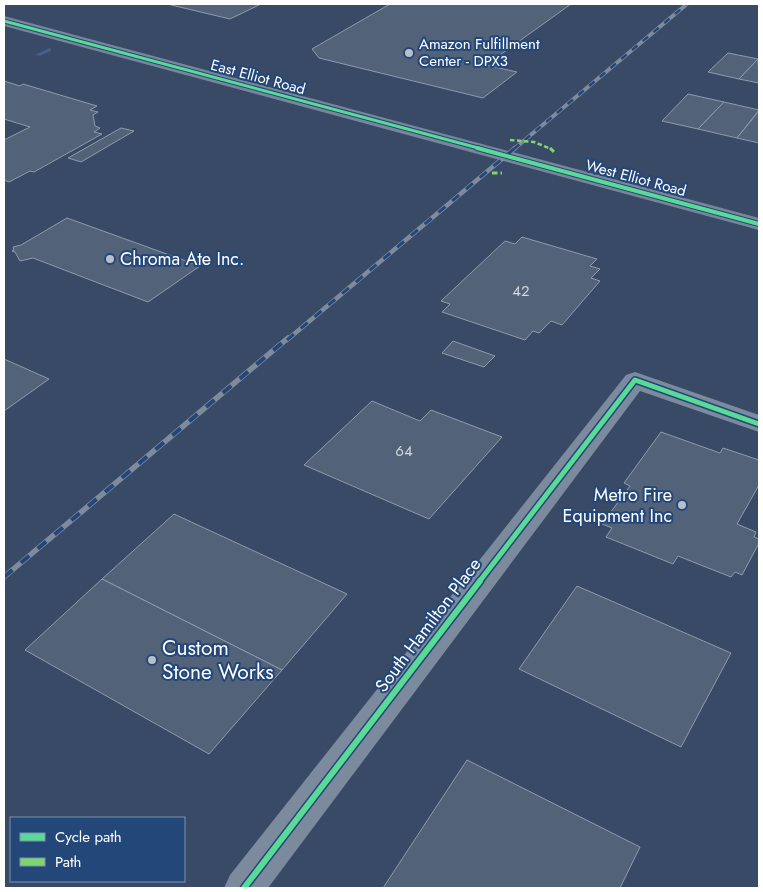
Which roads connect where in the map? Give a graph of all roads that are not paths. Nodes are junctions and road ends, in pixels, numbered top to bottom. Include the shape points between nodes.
1 (4, 21) edge
2 (506, 156) joint
3 (759, 224) edge
4 (759, 424) edge
5 (244, 888) edge

1 - 2 main road, East Elliot Road
2 - 3 main road, West Elliot Road
4 - 5 street, South Hamilton Place via 635,380

